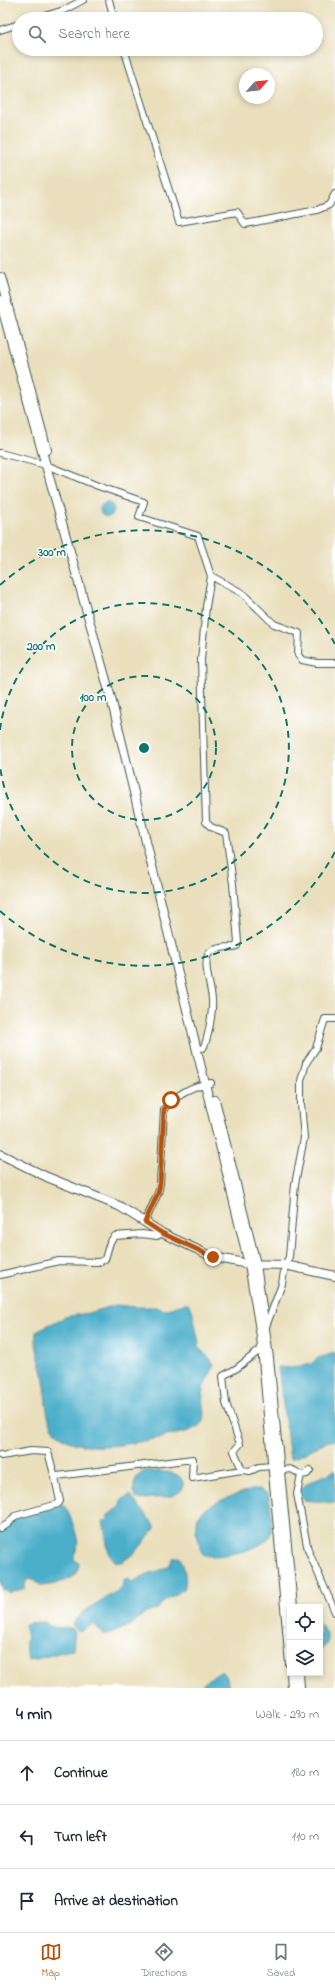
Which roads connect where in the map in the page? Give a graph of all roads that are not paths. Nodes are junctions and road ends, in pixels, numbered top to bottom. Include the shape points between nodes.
1 (83, 0) edge
2 (108, 0) edge
3 (58, 12) edge
4 (112, 12) edge
5 (12, 26) edge
6 (0, 30) edge
7 (126, 56) edge
8 (335, 194) edge
9 (0, 277) edge
10 (0, 301) edge
11 (0, 453) edge
12 (49, 466) junction
13 (211, 576) junction
14 (335, 663) edge
15 (335, 1019) edge
16 (203, 1048) junction
17 (208, 1083) junction
18 (0, 1154) edge
19 (145, 1222) junction
20 (162, 1233) junction
21 (253, 1264) junction
22 (285, 1265) junction
23 (0, 1275) edge
24 (335, 1276) edge
25 (265, 1329) junction
26 (264, 1347) junction
27 (0, 1455) edge
28 (273, 1466) junction
29 (242, 1470) junction
30 (310, 1470) dead end
31 (280, 1472) junction
32 (301, 1475) junction
33 (55, 1478) junction
34 (0, 1528) edge
35 (293, 1604) edge
36 (335, 1612) edge
37 (288, 1640) edge
38 (291, 1676) edge
39 (299, 1676) edge
40 (292, 1688) edge
41 (300, 1688) edge

1 - 3 street
2 - 4 street
5 - 6 street
7 - 8 street via 179,222 237,212 245,224 317,210 328,205
9 - 12 main road
10 - 12 main road
11 - 12 street
12 - 13 street via 144,502 139,517 198,536
12 - 16 main road via 117,696
12 - 17 main road via 112,698
13 - 14 street via 242,593 274,624 299,633 298,656 302,660
13 - 16 street via 201,660 206,822 211,828 226,833 238,942 234,947 214,950 209,953 207,959 213,1001 207,1032 208,1042
15 - 22 street via 325,1020 301,1081 304,1138 296,1171 289,1257
16 - 17 main road
17 - 19 street via 190,1089 171,1100 164,1109 160,1184
17 - 21 main road
18 - 19 main road via 47,1177 119,1206
19 - 20 main road
20 - 21 main road via 213,1257
20 - 23 street via 157,1236 115,1236 110,1242 105,1259 99,1262 59,1261
21 - 22 main road
21 - 25 main road
21 - 26 main road
22 - 24 main road
22 - 25 street via 282,1284
25 - 26 main road
26 - 28 main road
26 - 29 street via 223,1376 226,1403 240,1444 234,1451
26 - 31 main road
27 - 33 street via 31,1451 48,1452
28 - 29 street via 250,1471
28 - 37 main road
29 - 33 street via 192,1478 193,1459
30 - 32 street via 307,1474
31 - 32 street via 286,1468 293,1469
31 - 35 main road
32 - 36 street via 297,1494 308,1550
33 - 34 street via 60,1501 58,1504 15,1516
38 - 40 main road
39 - 41 main road

